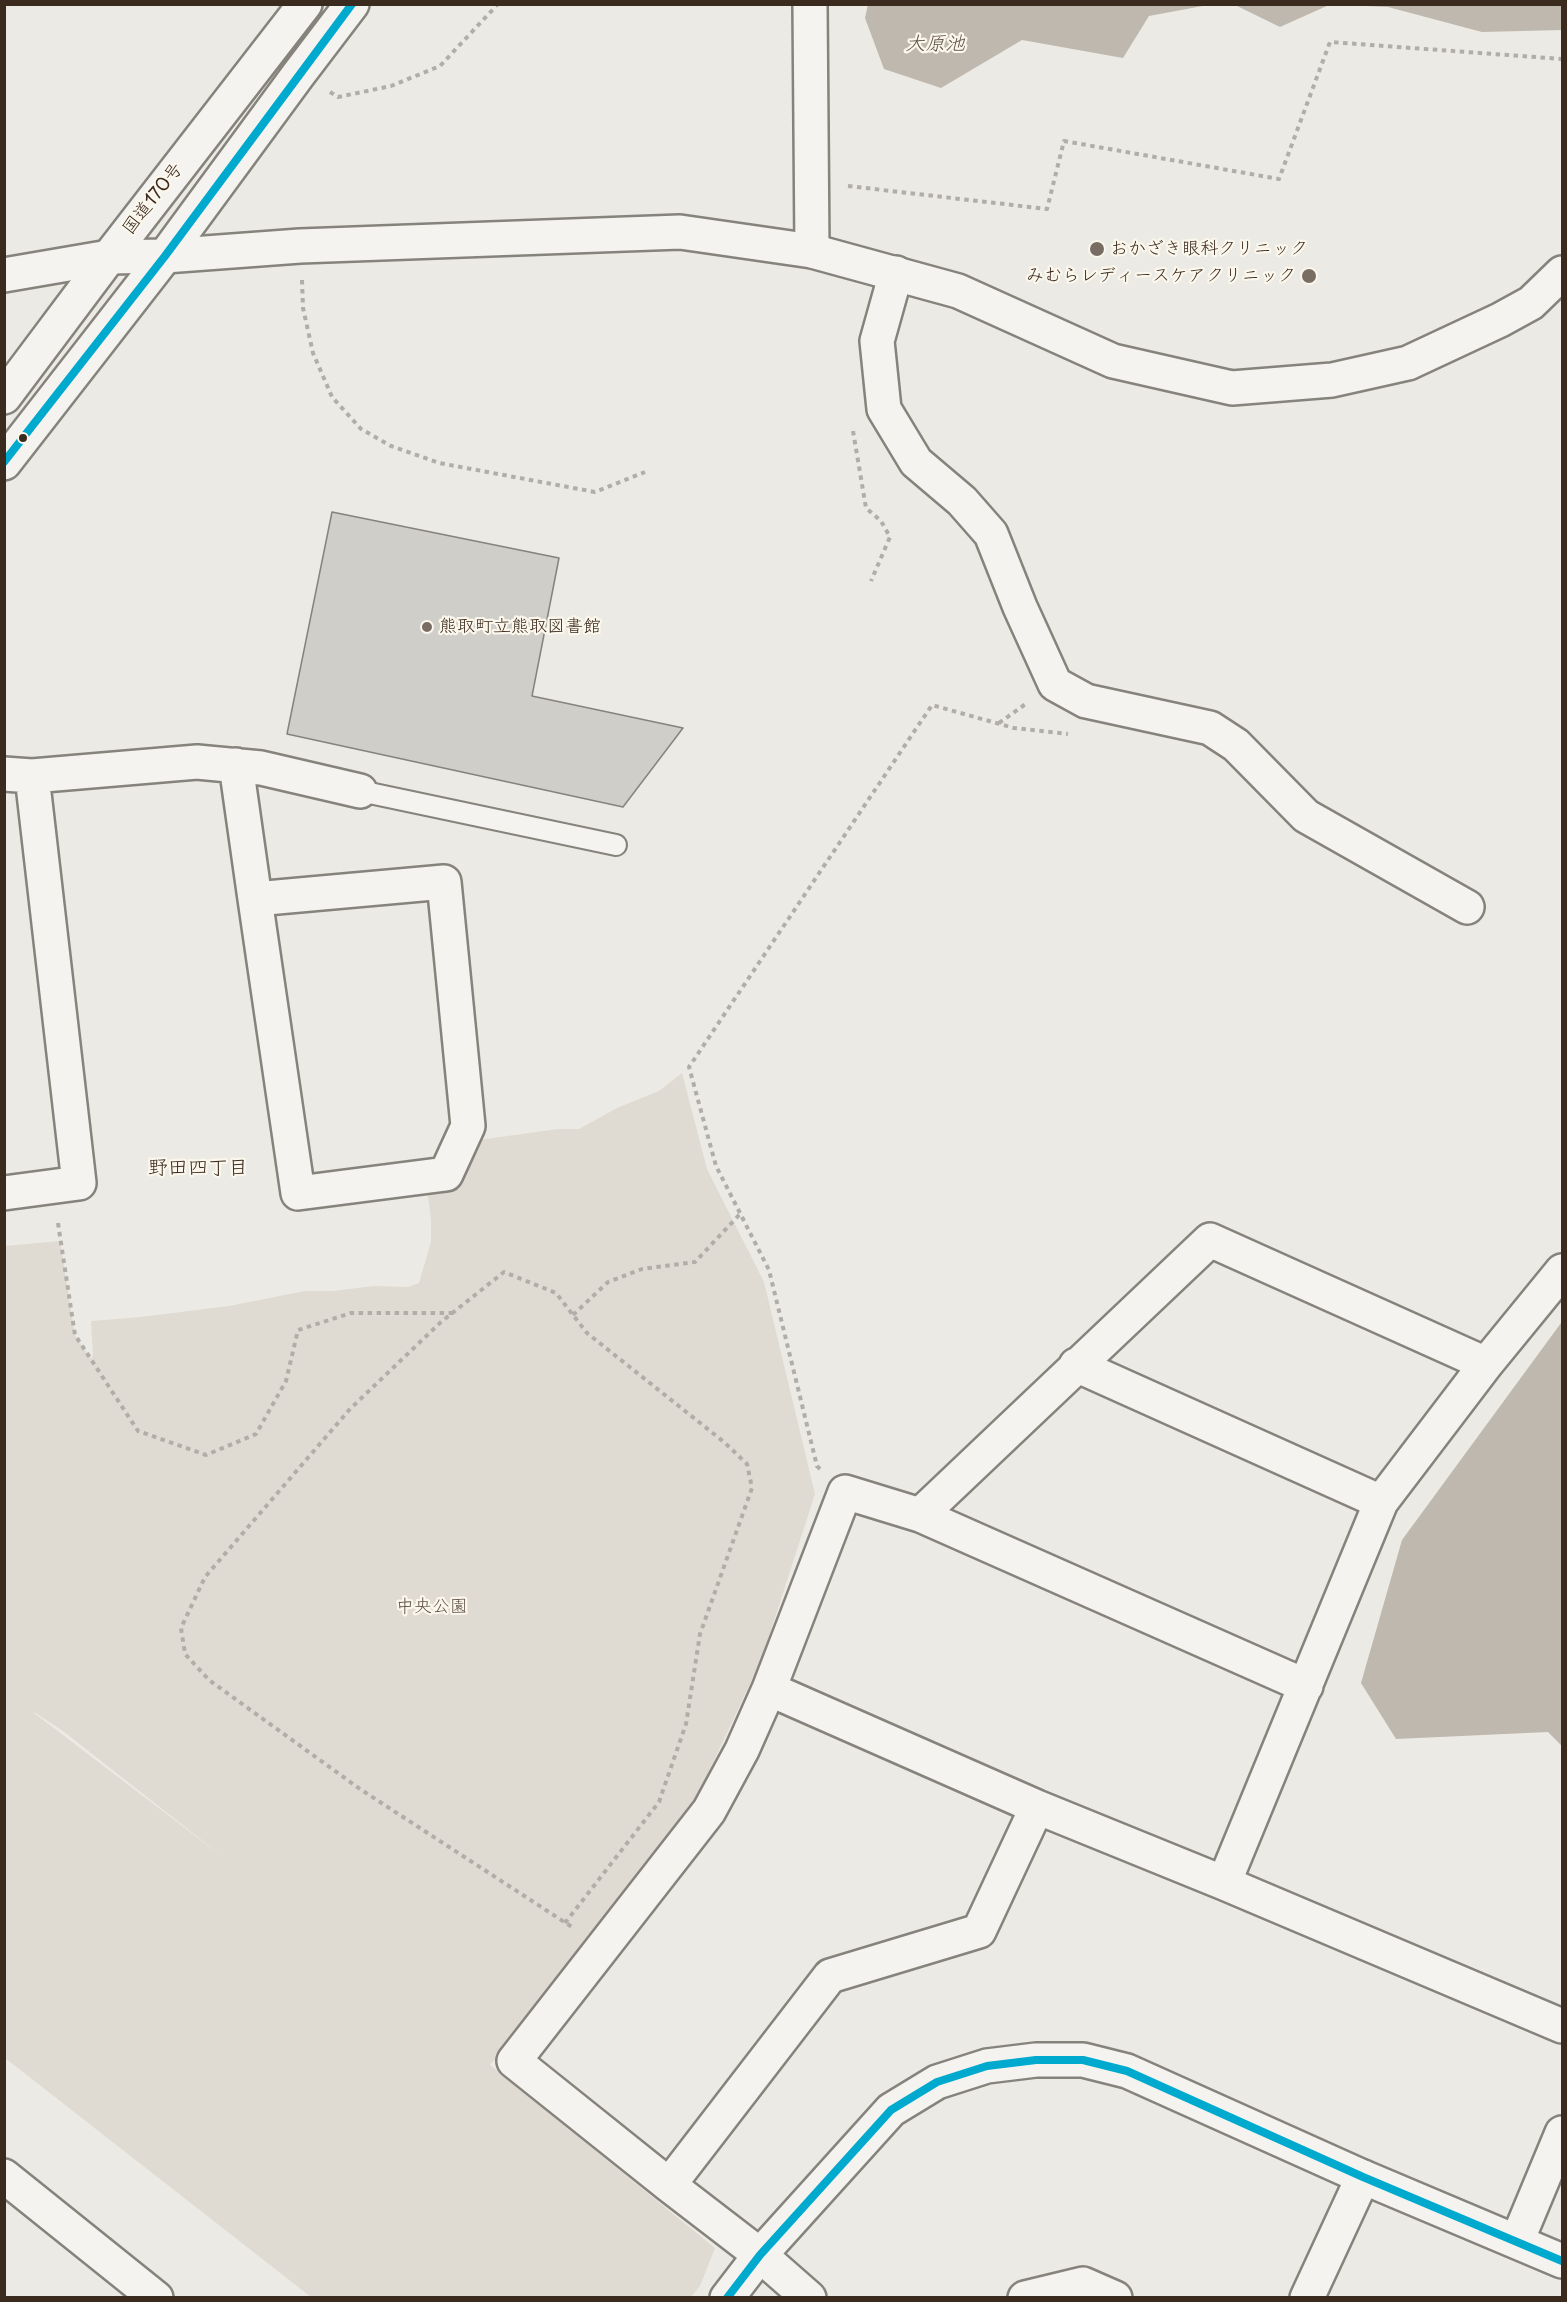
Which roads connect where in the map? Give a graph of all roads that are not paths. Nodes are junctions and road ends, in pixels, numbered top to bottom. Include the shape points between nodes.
1 (305, 4) edge
2 (352, 4) edge
3 (810, 4) edge
4 (812, 251) junction
5 (165, 256) junction
6 (109, 257) junction
7 (896, 273) junction
8 (1563, 273) edge
9 (4, 275) edge
10 (4, 397) edge
11 (4, 463) edge
12 (236, 765) junction
13 (18, 775) edge
14 (360, 791) joint
15 (616, 845) dead end
16 (255, 899) junction
17 (1467, 907) dead end
18 (4, 1193) edge
19 (1563, 1271) edge
20 (1076, 1365) junction
21 (1486, 1365) junction
22 (1381, 1502) junction
23 (920, 1515) junction
24 (1306, 1686) junction
25 (769, 1689) junction
26 (1037, 1807) junction
27 (1224, 1883) junction
28 (1563, 2026) edge
29 (1563, 2133) edge
30 (1363, 2177) junction
31 (7, 2184) edge
32 (669, 2185) junction
33 (1516, 2241) junction
34 (760, 2255) junction
35 (1563, 2261) edge
36 (156, 2298) edge
37 (727, 2298) edge
38 (809, 2298) edge
39 (1025, 2298) edge
40 (1114, 2298) edge
41 (1307, 2298) edge

1 - 6 main road, 国道170号
2 - 5 main road
3 - 4 main road
4 - 5 main road via 680,232 300,246
4 - 7 main road
5 - 6 main road
5 - 11 main road
6 - 9 main road
6 - 10 main road, 国道170号
7 - 8 main road via 958,291 1113,361 1232,388 1332,380 1408,363 1531,303
7 - 17 main road via 877,341 884,409 916,462 962,501 991,534 1055,684 1086,701 1210,728 1236,745 1306,816
12 - 13 main road via 197,762
12 - 14 main road
12 - 16 main road
13 - 18 main road via 80,1183
14 - 15 lane
16 - 16 main road via 298,1193 446,1174 468,1126 444,882
19 - 21 main road
20 - 21 main road via 1210,1240
20 - 22 main road
20 - 23 main road
21 - 22 main road
22 - 24 main road
23 - 24 main road
23 - 25 main road via 845,1492
24 - 27 main road
25 - 26 main road
25 - 32 main road via 709,1811 514,2061
26 - 27 main road
26 - 32 main road via 979,1931 830,1976
27 - 28 main road
29 - 33 main road
30 - 33 main road
30 - 34 main road via 1126,2071 1083,2060 987,2066 937,2082 891,2110
30 - 41 main road
31 - 36 main road
32 - 34 main road
33 - 35 main road
34 - 37 main road
34 - 38 main road
39 - 40 main road via 1083,2284

